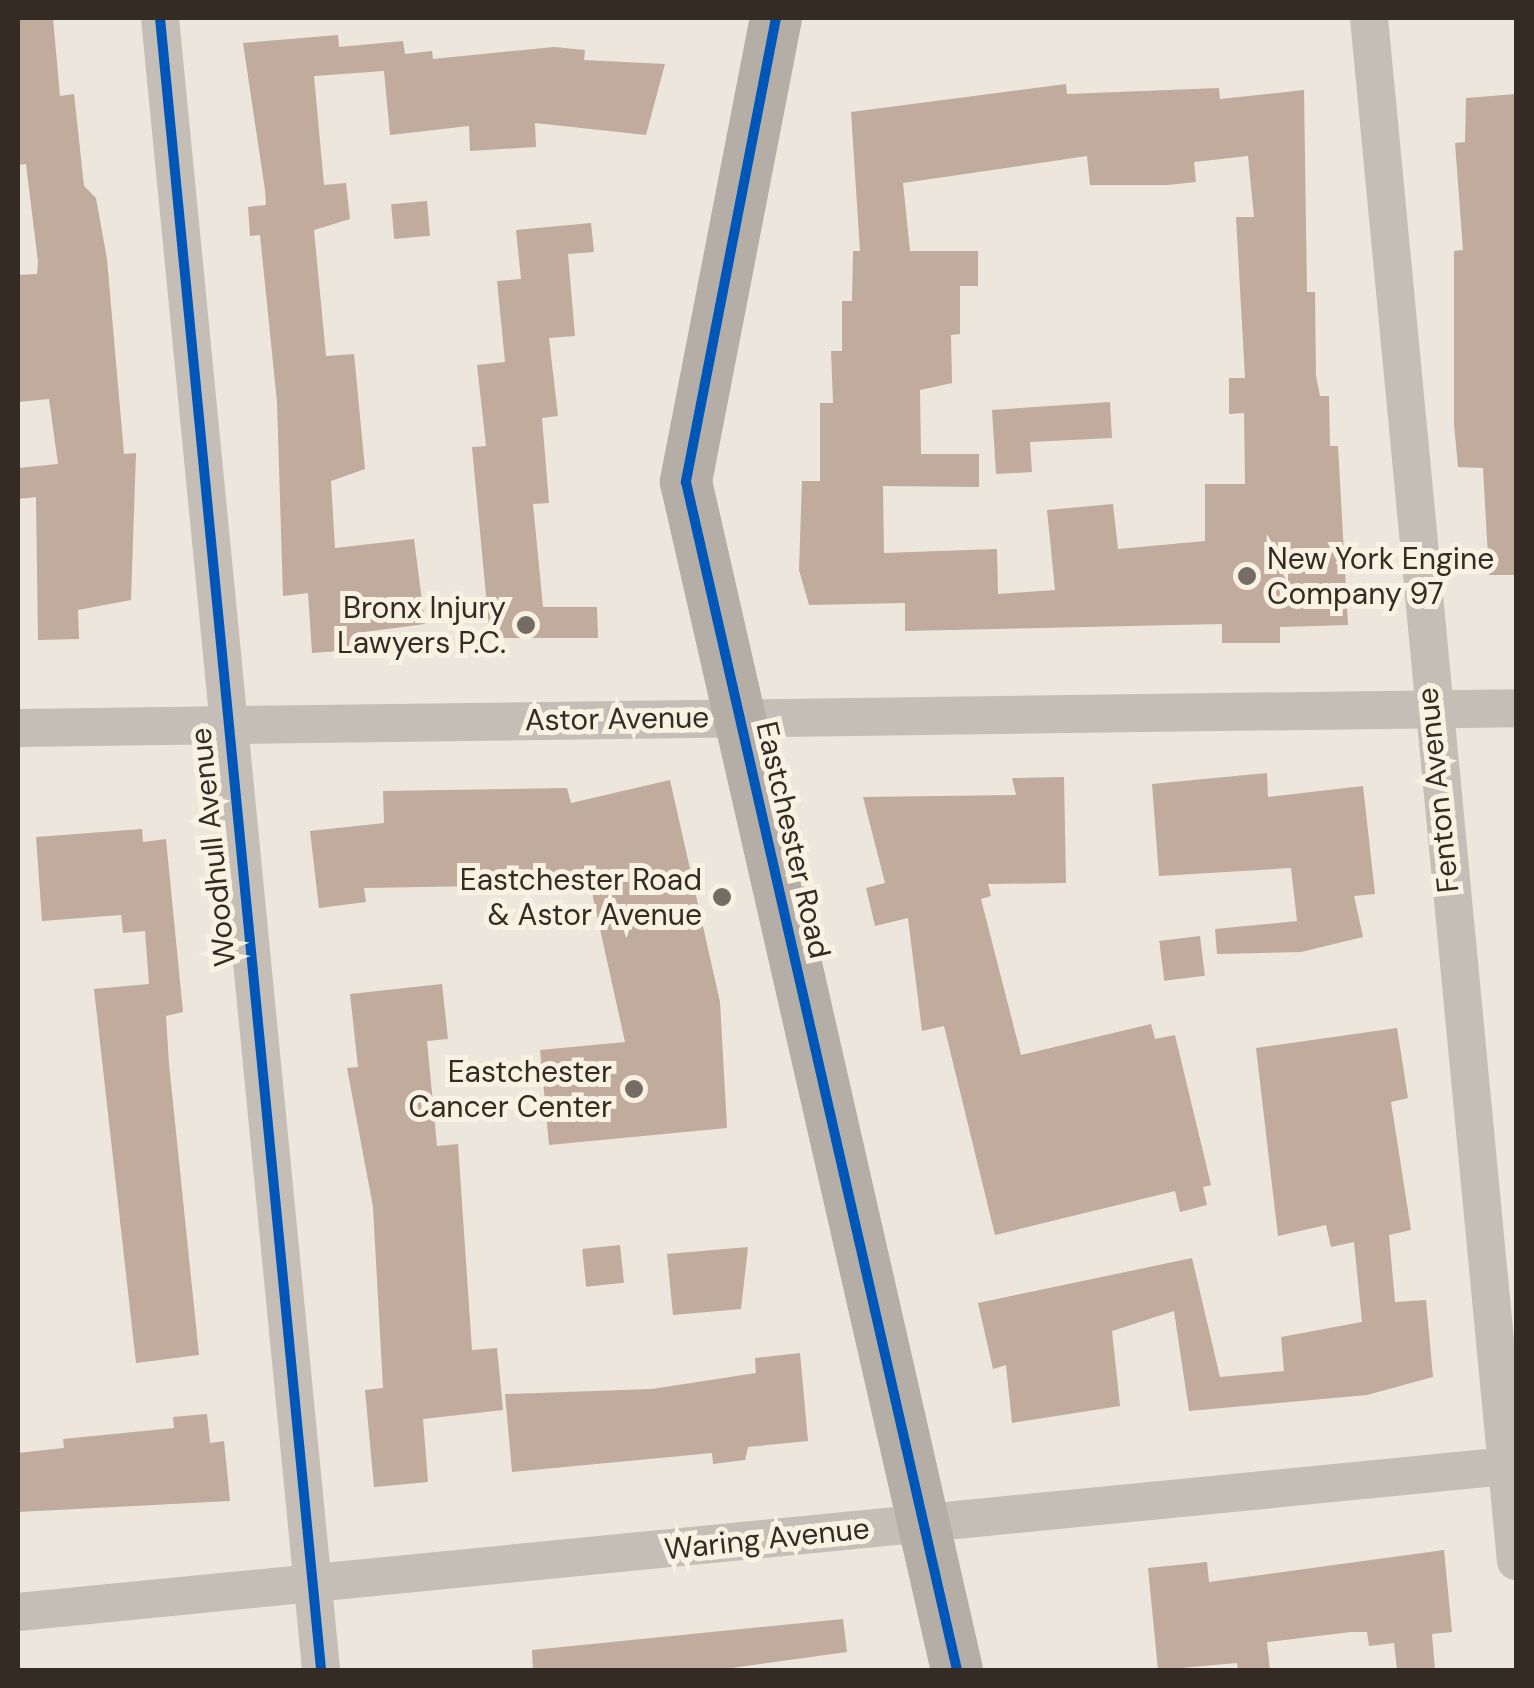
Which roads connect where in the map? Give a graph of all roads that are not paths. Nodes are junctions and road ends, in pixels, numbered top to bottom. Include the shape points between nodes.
1 (160, 18) edge
2 (776, 18) edge
3 (1369, 18) edge
4 (1516, 708) edge
5 (1430, 710) junction
6 (738, 718) junction
7 (226, 724) junction
8 (18, 728) edge
9 (1512, 1466) edge
10 (925, 1523) junction
11 (1516, 1561) edge
12 (312, 1583) junction
13 (18, 1612) edge
14 (321, 1670) edge
15 (958, 1670) edge

1 - 7 street, Woodhull Avenue
2 - 6 main road, Eastchester Road via 686,482
3 - 5 street, Fenton Avenue
4 - 5 street, Astor Avenue
5 - 6 street, Astor Avenue
5 - 9 street, Fenton Avenue
6 - 7 street, Astor Avenue
6 - 10 main road, Eastchester Road
7 - 8 street, Astor Avenue
7 - 12 street, Woodhull Avenue
9 - 10 street, Waring Avenue
9 - 11 street, Fenton Avenue
10 - 12 street, Waring Avenue
10 - 15 main road, Eastchester Road
12 - 13 street, Waring Avenue
12 - 14 street, Woodhull Avenue

